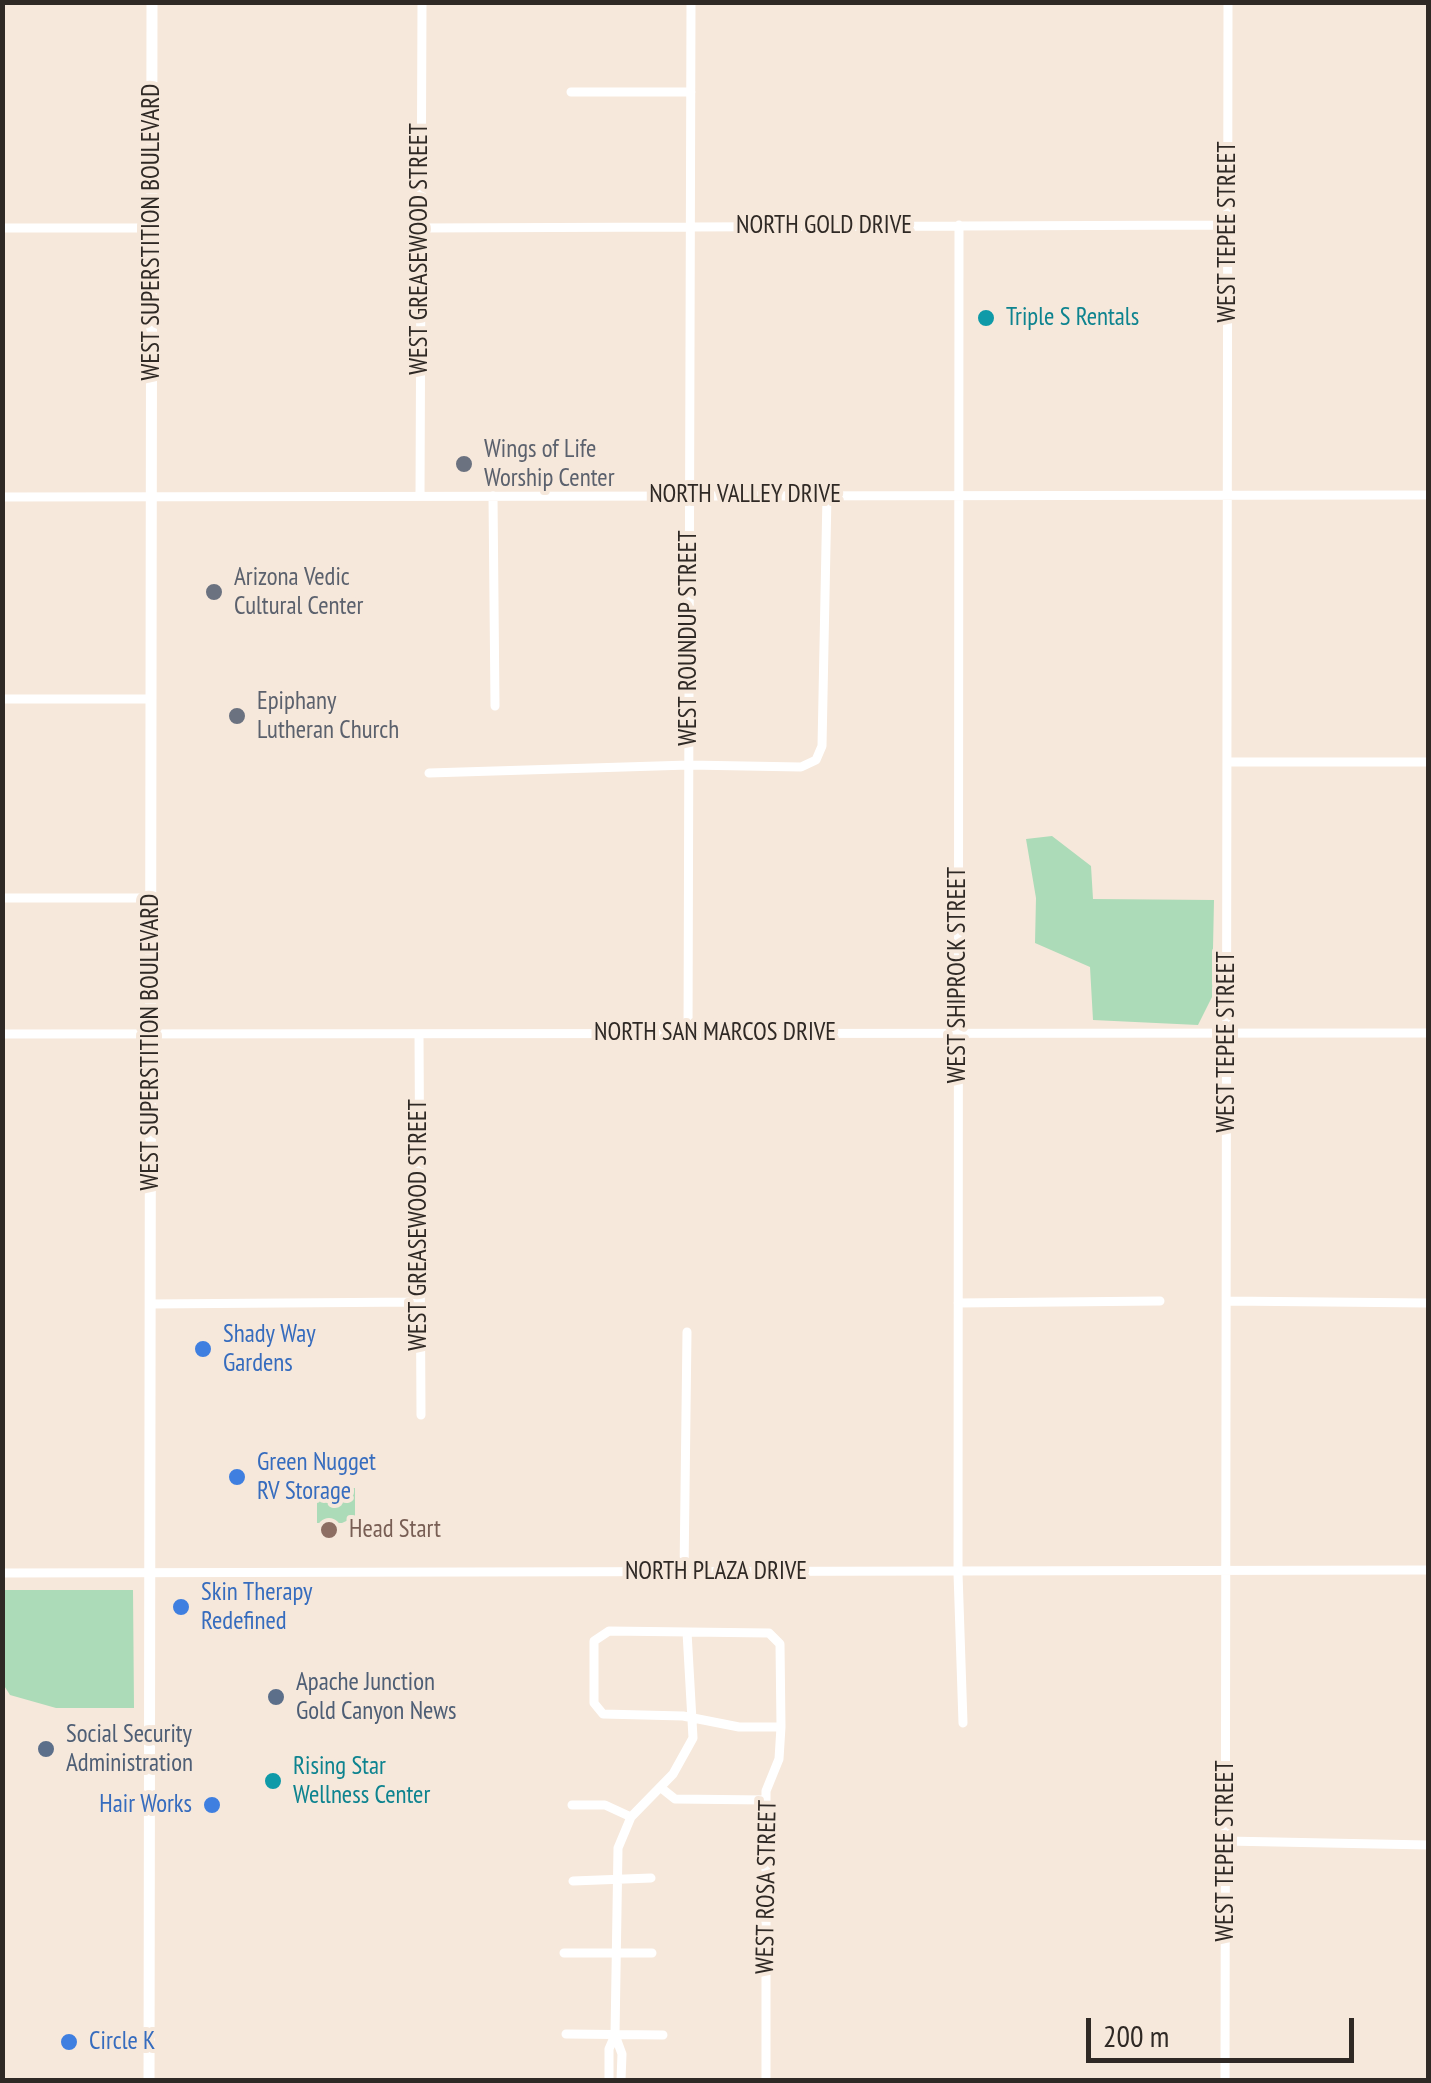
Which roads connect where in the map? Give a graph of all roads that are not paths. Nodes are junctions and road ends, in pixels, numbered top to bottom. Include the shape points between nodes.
1 (152, 2) edge
2 (422, 2) edge
3 (691, 2) edge
4 (1228, 2) edge
5 (571, 92) dead end
6 (691, 92) junction
7 (1228, 225) junction
8 (690, 226) junction
9 (959, 226) junction
10 (2, 228) edge
11 (152, 228) junction
12 (420, 228) junction
13 (959, 495) junction
14 (1228, 495) junction
15 (1428, 495) edge
16 (420, 496) junction
17 (494, 496) junction
18 (690, 496) junction
19 (826, 496) junction
20 (2, 497) edge
21 (152, 498) junction
22 (2, 699) edge
23 (151, 699) junction
24 (495, 706) dead end
25 (1227, 762) junction
26 (1428, 762) edge
27 (689, 764) junction
28 (428, 773) dead end
29 (2, 898) edge
30 (151, 898) junction
31 (688, 1032) junction
32 (958, 1033) junction
33 (1227, 1033) junction
34 (2, 1034) edge
35 (419, 1034) junction
36 (1428, 1034) edge
37 (151, 1035) junction
38 (1160, 1301) dead end
39 (1226, 1301) junction
40 (420, 1302) junction
41 (958, 1303) junction
42 (1428, 1303) edge
43 (150, 1304) junction
44 (687, 1332) dead end
45 (421, 1416) dead end
46 (1428, 1570) edge
47 (149, 1572) junction
48 (684, 1572) junction
49 (2, 1573) edge
50 (958, 1573) junction
51 (1226, 1573) junction
52 (688, 1632) junction
53 (694, 1718) junction
54 (962, 1723) dead end
55 (780, 1727) junction
56 (660, 1787) junction
57 (766, 1800) junction
58 (572, 1805) dead end
59 (630, 1817) junction
60 (1226, 1840) junction
61 (1428, 1845) edge
62 (651, 1878) dead end
63 (615, 1880) junction
64 (573, 1882) dead end
65 (564, 1953) dead end
66 (615, 1953) junction
67 (652, 1953) dead end
68 (566, 2034) dead end
69 (615, 2035) junction
70 (663, 2036) dead end
71 (149, 2080) edge
72 (609, 2080) edge
73 (621, 2080) edge
74 (766, 2080) edge
75 (1225, 2080) edge

1 - 11 main road, WEST SUPERSTITION BOULEVARD
2 - 12 street, WEST GREASEWOOD STREET
3 - 6 street, WEST ROUNDUP STREET
4 - 7 street, WEST TEPEE STREET
5 - 6 street
6 - 8 street, WEST ROUNDUP STREET
7 - 9 street, NORTH GOLD DRIVE
7 - 14 street, WEST TEPEE STREET
8 - 9 street, NORTH GOLD DRIVE
8 - 12 street, NORTH GOLD DRIVE
8 - 18 street, WEST ROUNDUP STREET
9 - 13 street, WEST SHIPROCK STREET
10 - 11 street
11 - 21 main road, WEST SUPERSTITION BOULEVARD
12 - 16 street, WEST GREASEWOOD STREET
13 - 14 street, NORTH VALLEY DRIVE
13 - 19 street, NORTH VALLEY DRIVE
13 - 32 street, WEST SHIPROCK STREET
14 - 15 street, NORTH VALLEY DRIVE
14 - 25 street, WEST TEPEE STREET
16 - 17 street, NORTH VALLEY DRIVE
16 - 21 street, NORTH VALLEY DRIVE
17 - 18 street, NORTH VALLEY DRIVE
17 - 24 street
18 - 19 street, NORTH VALLEY DRIVE
18 - 27 street, WEST ROUNDUP STREET
19 - 27 street via 822,746 816,760 802,766
20 - 21 street, NORTH VALLEY DRIVE
21 - 23 main road, WEST SUPERSTITION BOULEVARD
22 - 23 street
23 - 30 main road, WEST SUPERSTITION BOULEVARD
25 - 26 street
25 - 33 street, WEST TEPEE STREET
27 - 28 street
27 - 31 street, WEST ROUNDUP STREET
29 - 30 street
30 - 37 main road, WEST SUPERSTITION BOULEVARD
31 - 32 street, NORTH SAN MARCOS DRIVE
31 - 35 street, NORTH SAN MARCOS DRIVE
32 - 33 street, NORTH SAN MARCOS DRIVE
32 - 41 street, WEST SHIPROCK STREET
33 - 36 street, NORTH SAN MARCOS DRIVE
33 - 39 street, WEST TEPEE STREET
34 - 37 street, NORTH SAN MARCOS DRIVE
35 - 37 street, NORTH SAN MARCOS DRIVE
35 - 40 street, WEST GREASEWOOD STREET
37 - 43 main road, WEST SUPERSTITION BOULEVARD
38 - 41 street
39 - 42 street
39 - 51 street, WEST TEPEE STREET
40 - 43 street
40 - 45 street, WEST GREASEWOOD STREET
41 - 50 street, WEST SHIPROCK STREET
43 - 47 main road, WEST SUPERSTITION BOULEVARD
44 - 48 street
46 - 51 street, NORTH PLAZA DRIVE
47 - 48 street, NORTH PLAZA DRIVE
47 - 49 street, NORTH PLAZA DRIVE
47 - 71 main road, WEST SUPERSTITION BOULEVARD
48 - 50 street, NORTH PLAZA DRIVE
50 - 51 street, NORTH PLAZA DRIVE
50 - 54 street, WEST SHIPROCK STREET
51 - 60 street, WEST TEPEE STREET
52 - 53 street
52 - 53 street via 599,1635 594,1702 599,1712
52 - 55 street, WEST ROSA STREET via 777,1637
53 - 55 street
53 - 56 street via 685,1755
55 - 57 street, WEST ROSA STREET via 779,1759
56 - 57 street via 675,1799
56 - 59 street
57 - 74 street, WEST ROSA STREET
58 - 59 street via 605,1805
59 - 63 street
60 - 61 street
60 - 75 street, WEST TEPEE STREET
62 - 63 street
63 - 64 street
63 - 66 street
65 - 66 street
66 - 67 street
66 - 69 street
68 - 69 street
69 - 70 street
69 - 72 street
69 - 73 street

